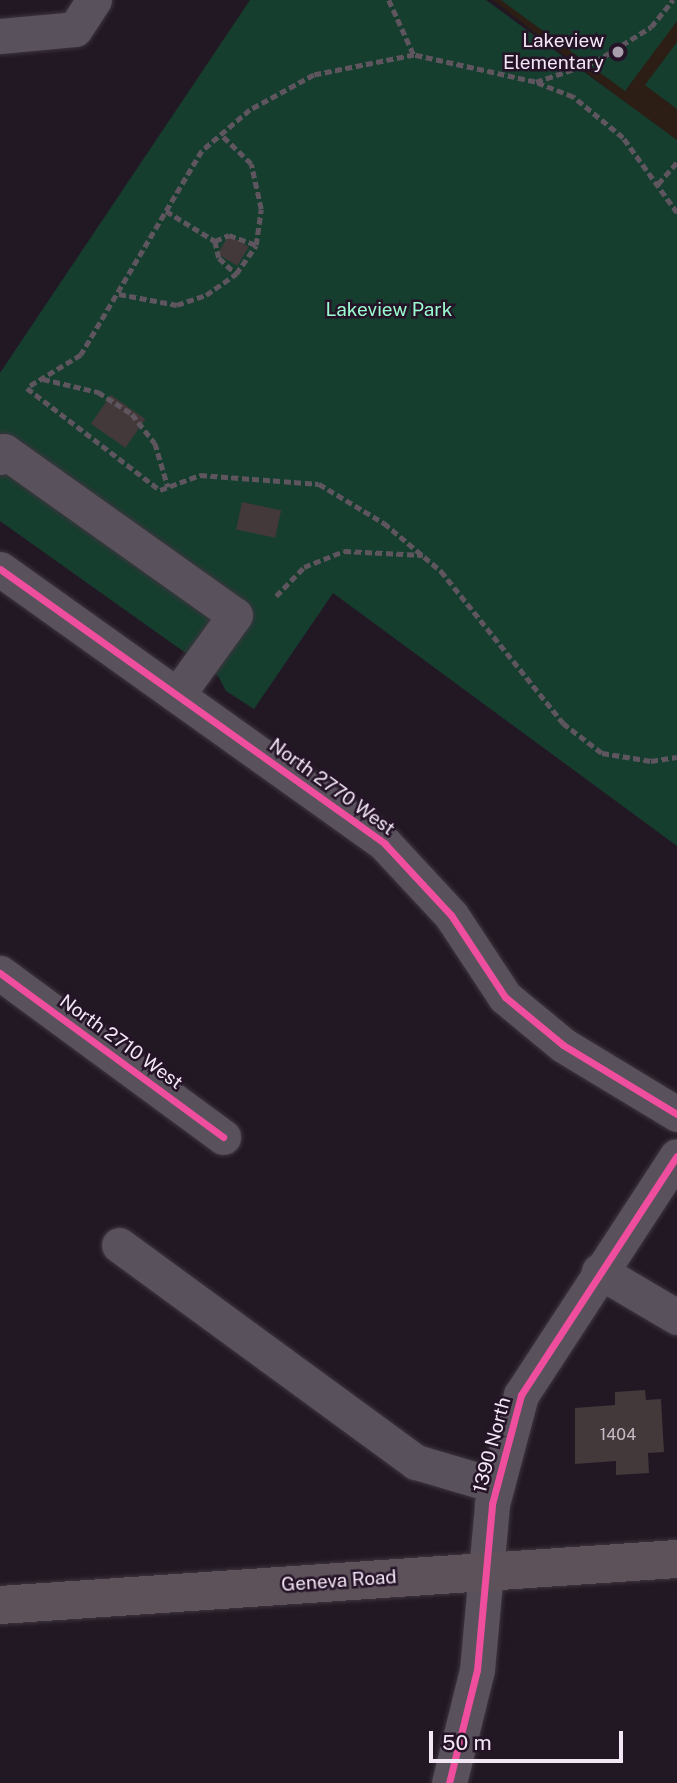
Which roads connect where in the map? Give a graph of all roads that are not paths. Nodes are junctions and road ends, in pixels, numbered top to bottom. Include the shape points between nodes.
1 (94, 0) edge
2 (0, 36) edge
3 (0, 457) edge
4 (0, 569) edge
5 (177, 695) junction
6 (0, 973) edge
7 (677, 1114) edge
8 (223, 1137) dead end
9 (677, 1156) edge
10 (119, 1245) dead end
11 (599, 1271) junction
12 (677, 1317) edge
13 (497, 1486) junction
14 (677, 1559) edge
15 (485, 1568) junction
16 (0, 1605) edge
17 (449, 1783) edge

1 - 2 street via 75,29
3 - 5 street via 4,451 235,615
4 - 5 street, North 2770 West
5 - 7 street, North 2770 West via 385,844 451,915 505,997 563,1045
6 - 8 street, North 2710 West
9 - 11 street, 1390 North
10 - 13 street via 416,1462
11 - 12 street
11 - 13 street, 1390 North via 521,1395
13 - 15 street, 1390 North
14 - 15 main road, Geneva Road
15 - 16 main road, Geneva Road
15 - 17 street, 1390 North via 477,1670

